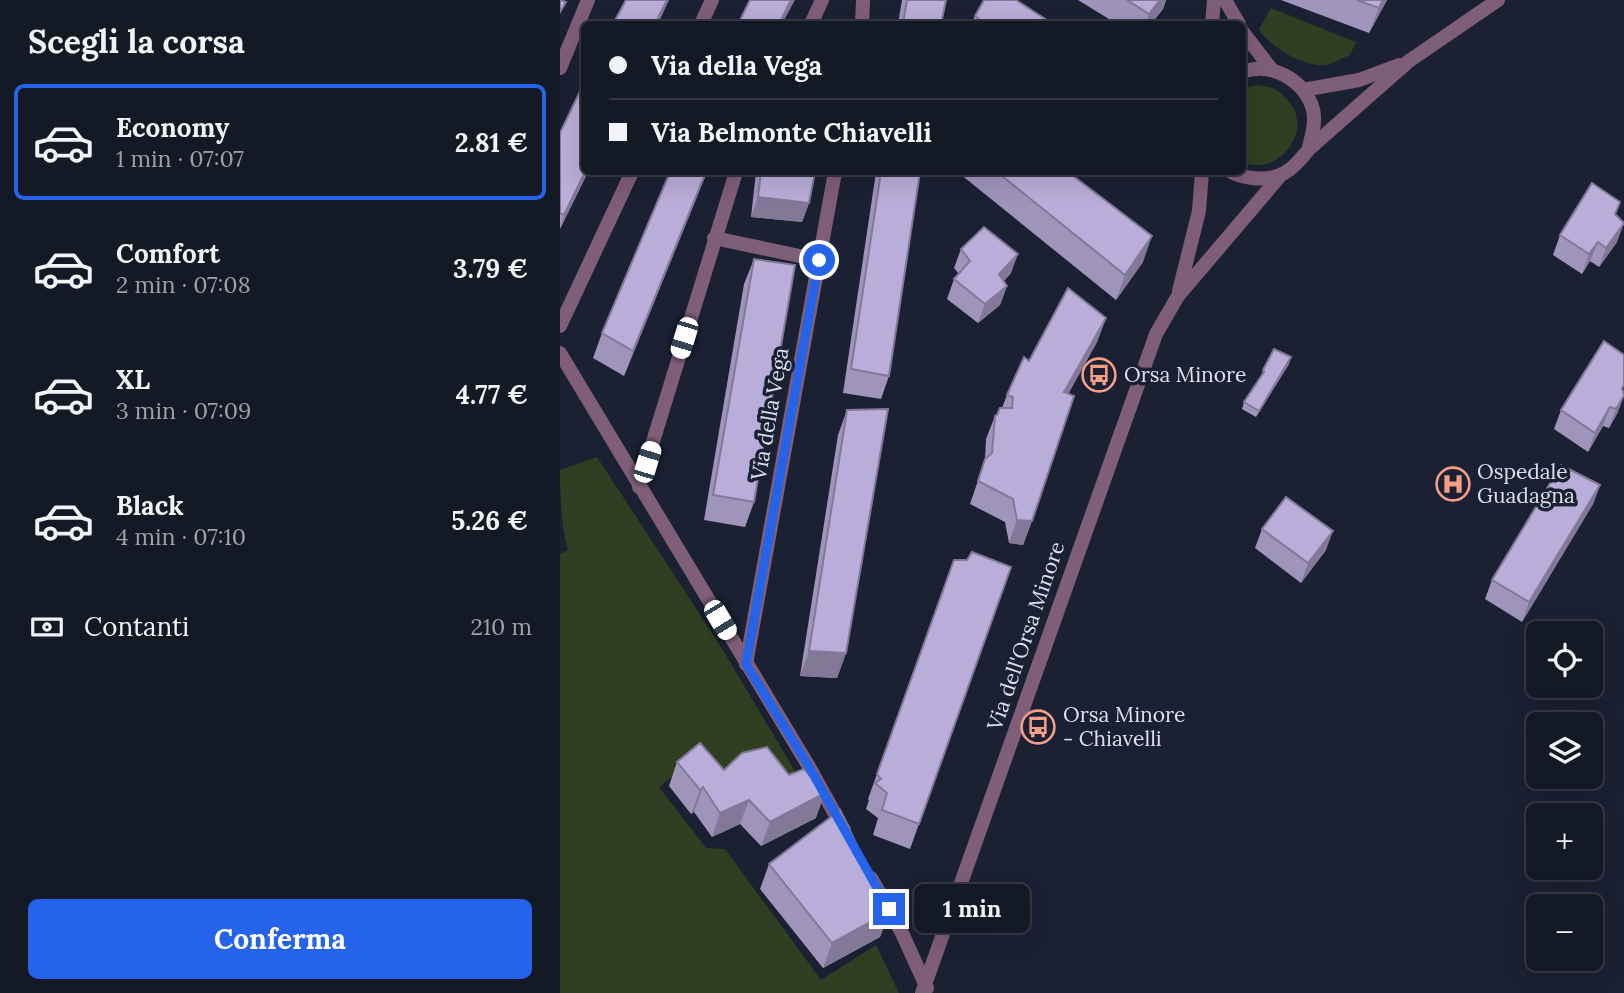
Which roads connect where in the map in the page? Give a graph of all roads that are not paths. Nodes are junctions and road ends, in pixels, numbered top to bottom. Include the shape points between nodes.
1 (588, 0) edge
2 (712, 0) edge
3 (822, 0) edge
4 (863, 0) edge
5 (1214, 0) edge
6 (1225, 0) edge
7 (1499, 0) edge
8 (702, 21) edge
9 (812, 21) edge
10 (862, 21) edge
11 (1212, 21) edge
12 (1237, 21) edge
13 (1246, 36) edge
14 (1409, 61) junction
15 (560, 68) edge
16 (1272, 70) junction
17 (1246, 71) edge
18 (1303, 90) junction
19 (1308, 149) junction
20 (631, 175) edge
21 (735, 175) edge
22 (834, 175) edge
23 (1202, 175) edge
24 (1236, 175) edge
25 (1280, 176) junction
26 (714, 238) junction
27 (819, 260) junction
28 (1178, 296) junction
29 (560, 326) edge
30 (560, 353) edge
31 (639, 487) junction
32 (746, 664) junction
33 (848, 837) edge
34 (862, 861) edge
35 (925, 990) edge

1 - 15 street
2 - 8 street
3 - 9 street
4 - 10 street
5 - 11 street
6 - 12 street
7 - 14 street
13 - 16 street
14 - 18 street via 1359,80
14 - 19 street
16 - 17 street
16 - 18 street
18 - 19 street via 1315,126
19 - 25 street via 1296,166
20 - 29 street
21 - 26 street
22 - 27 street, Via della Vega
23 - 28 street via 1199,211
24 - 25 street
25 - 28 street
26 - 27 street
26 - 31 street
27 - 32 street, Via della Vega
28 - 35 street, Via dell'Orsa Minore via 1142,367
30 - 31 street
31 - 32 street
32 - 33 street
34 - 35 street via 902,933

